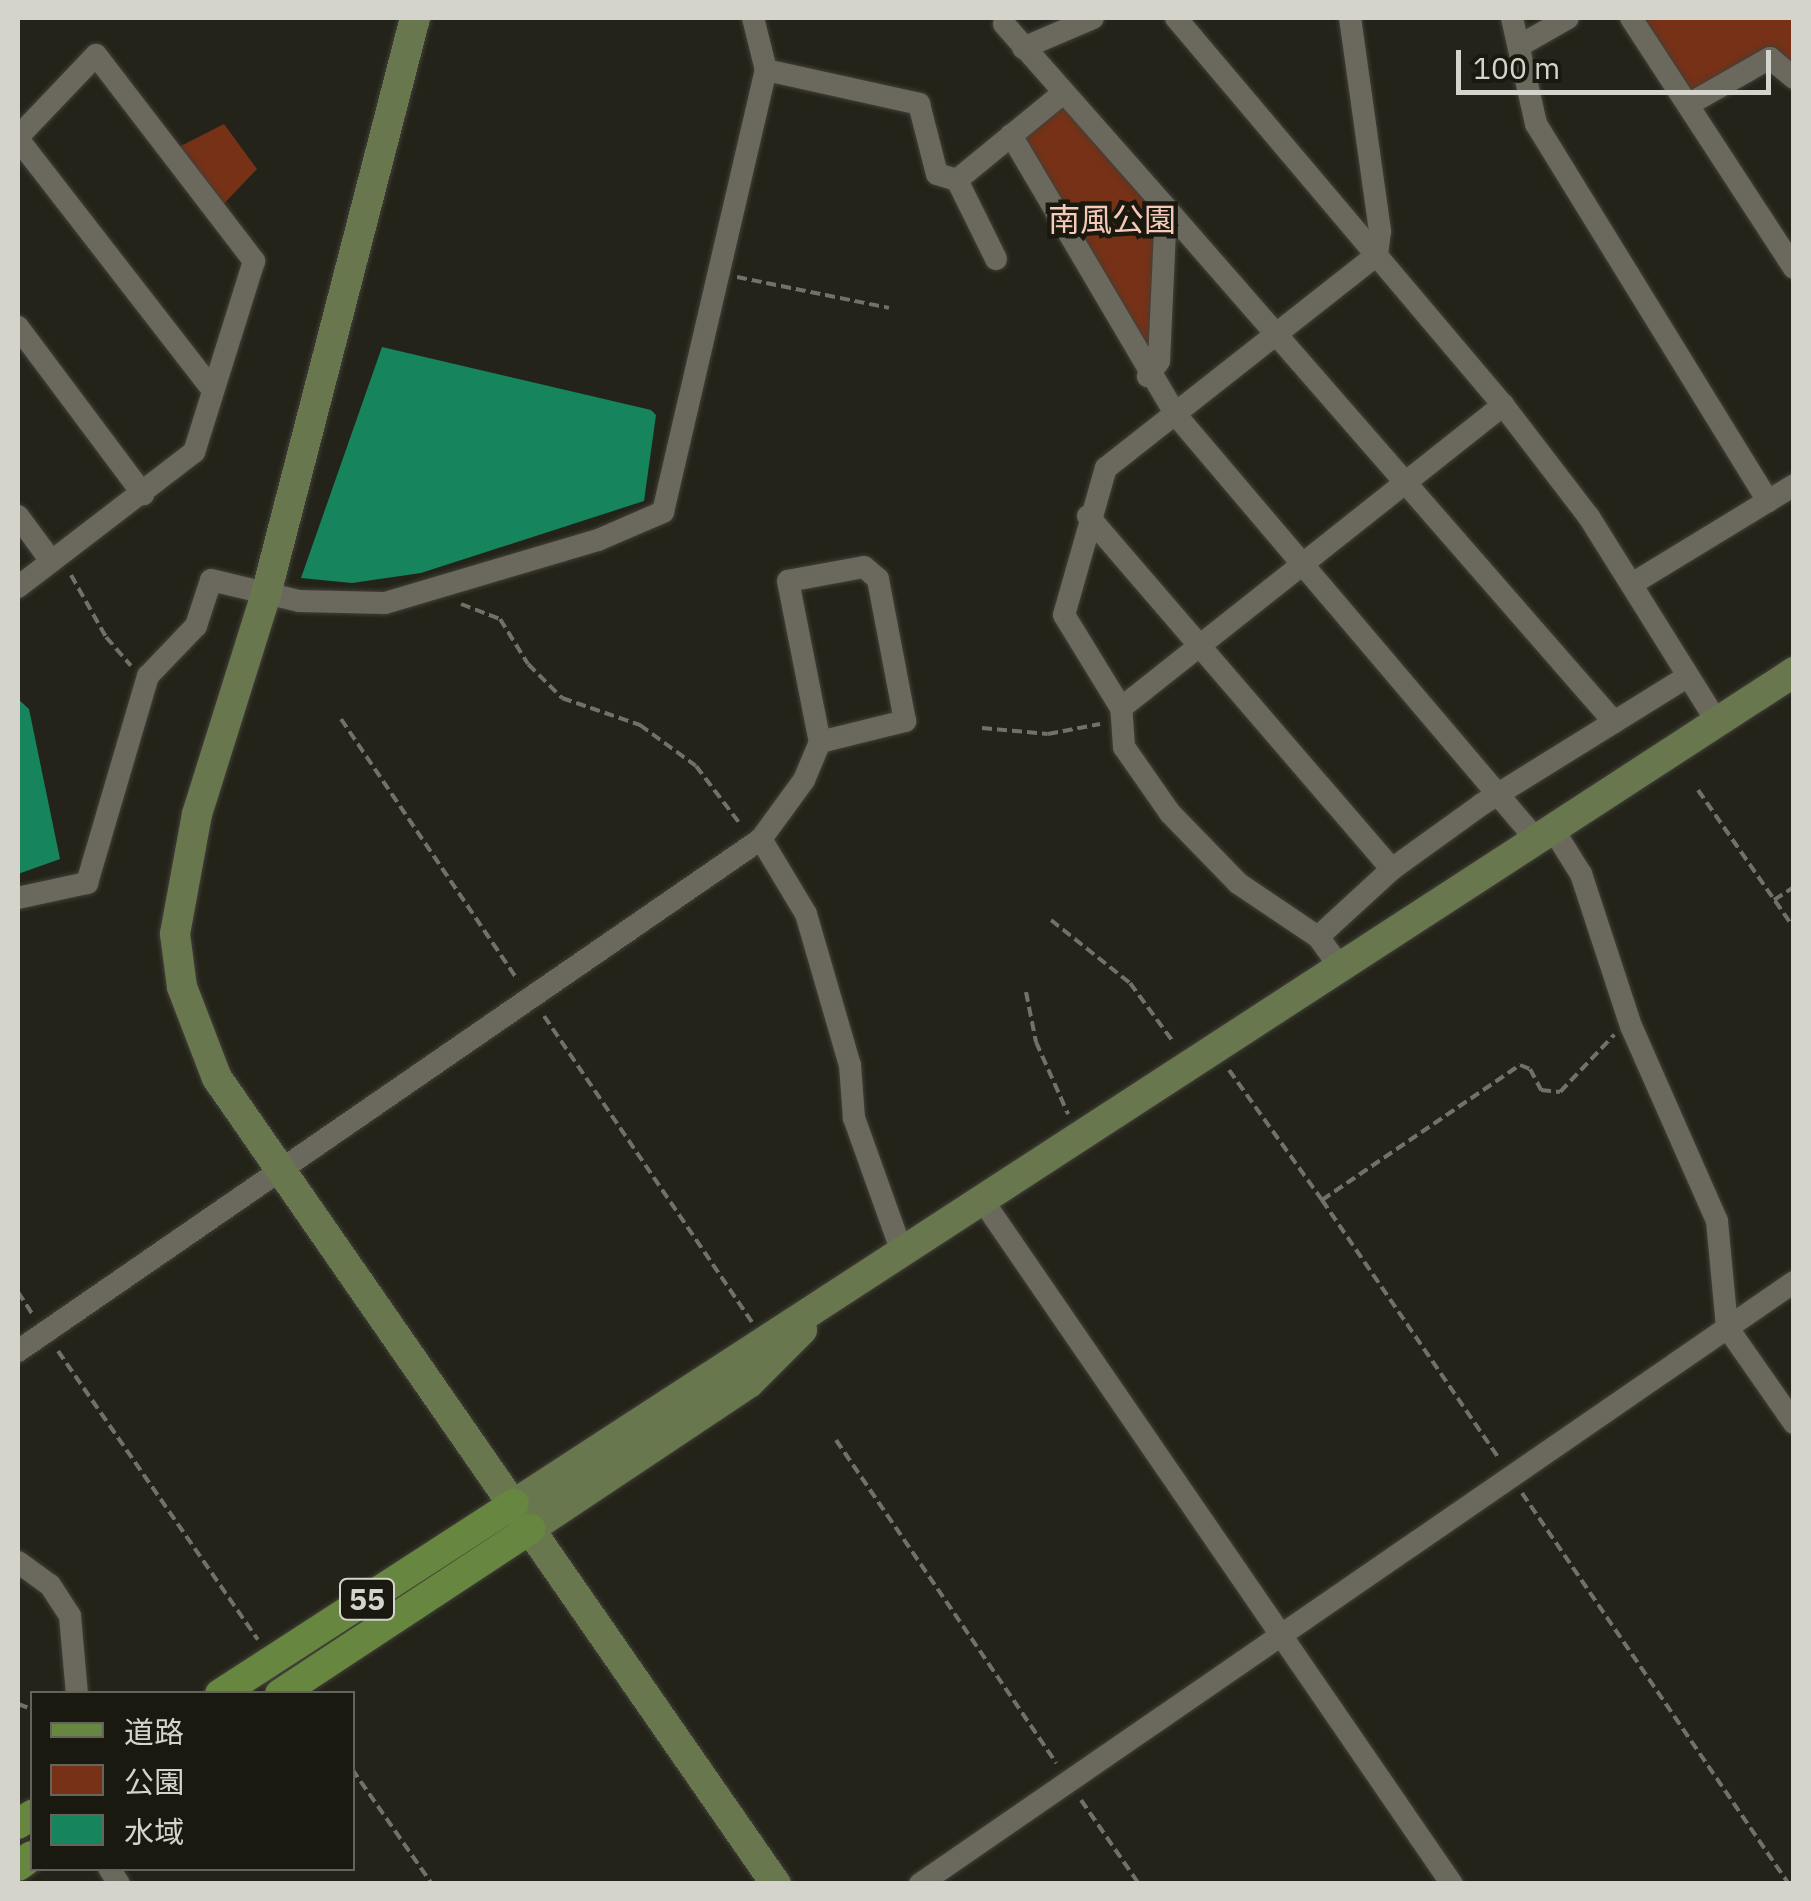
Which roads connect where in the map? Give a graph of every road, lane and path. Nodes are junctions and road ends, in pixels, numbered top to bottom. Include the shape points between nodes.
1 (415, 18) edge
2 (752, 18) edge
3 (1093, 18) edge
4 (1176, 18) edge
5 (1350, 18) edge
6 (1512, 18) edge
7 (1568, 18) edge
8 (1631, 18) edge
9 (1004, 24) dead end
10 (1518, 46) junction
11 (1024, 48) junction
12 (766, 70) junction
13 (1794, 78) edge
14 (1062, 94) junction
15 (1691, 103) junction
16 (1011, 136) junction
17 (18, 138) edge
18 (957, 180) junction
19 (1166, 208) junction
20 (1377, 255) junction
21 (996, 259) dead end
22 (1794, 268) edge
23 (718, 274) junction
24 (890, 308) dead end
25 (18, 327) edge
26 (1278, 335) junction
27 (1148, 376) junction
28 (214, 390) junction
29 (1504, 405) junction
30 (1176, 415) junction
31 (1401, 482) junction
32 (1794, 485) edge
33 (143, 494) junction
34 (1768, 500) junction
35 (18, 516) edge
36 (1088, 516) junction
37 (54, 558) junction
38 (1299, 566) junction
39 (1632, 584) junction
40 (18, 587) edge
41 (438, 592) junction
42 (266, 594) junction
43 (1200, 645) junction
44 (1794, 672) edge
45 (148, 676) junction
46 (1686, 676) junction
47 (1120, 714) junction
48 (341, 719) dead end
49 (1716, 720) junction
50 (1614, 722) junction
51 (982, 728) dead end
52 (820, 742) junction
53 (1698, 790) dead end
54 (1500, 794) junction
55 (1542, 832) junction
56 (761, 839) junction
57 (1392, 869) junction
58 (1794, 887) edge
59 (18, 898) edge
60 (1774, 900) junction
61 (1051, 920) dead end
62 (1794, 928) edge
63 (1318, 936) junction
64 (1340, 967) junction
65 (1026, 992) dead end
66 (532, 999) junction
67 (1632, 1026) junction
68 (1202, 1056) junction
69 (1079, 1135) junction
70 (280, 1171) junction
71 (981, 1198) junction
72 (1322, 1200) junction
73 (892, 1254) junction
74 (1794, 1282) edge
75 (18, 1292) edge
76 (1727, 1327) junction
77 (45, 1332) junction
78 (764, 1339) junction
79 (18, 1351) edge
80 (1794, 1424) edge
81 (836, 1440) dead end
82 (1511, 1476) junction
83 (522, 1517) junction
84 (18, 1562) edge
85 (1282, 1633) junction
86 (272, 1660) junction
87 (77, 1691) edge
88 (225, 1691) edge
89 (284, 1691) edge
90 (355, 1773) edge
91 (1068, 1781) junction
92 (432, 1884) edge
93 (776, 1884) edge
94 (920, 1884) edge
95 (1139, 1884) edge
96 (1452, 1884) edge
97 (1788, 1884) edge

1 - 42 street
2 - 12 street
3 - 11 street
4 - 20 street
5 - 20 street via 1380,231
6 - 10 street
7 - 10 street
8 - 15 street
9 - 11 street
10 - 34 street via 1536,124
11 - 14 street
12 - 18 street via 919,104 937,174
12 - 23 street
13 - 15 street via 1770,58
14 - 16 street
14 - 19 street
15 - 22 street
16 - 18 street
16 - 27 street
17 - 28 street
17 - 28 street via 96,55 254,262
18 - 21 street
19 - 26 street
19 - 27 street via 1159,361
20 - 26 street
20 - 29 street
23 - 24 path
23 - 41 street via 663,512 652,522
25 - 33 street
26 - 30 street
26 - 31 street
27 - 30 street
28 - 33 street via 194,452
29 - 31 street
29 - 39 street
30 - 36 street via 1106,468
30 - 38 street
31 - 38 street
31 - 50 street
32 - 34 street
33 - 37 street
34 - 39 street
35 - 37 street
36 - 43 street
36 - 47 street via 1064,615
37 - 40 street
37 - 45 path via 114,648
38 - 43 street
38 - 54 street
39 - 46 street
41 - 42 street via 365,604
41 - 56 path via 500,619 562,698 640,725 696,766 746,832
42 - 45 street via 211,580 196,626
42 - 70 street via 197,814 175,934 196,1032 217,1078
43 - 47 street
43 - 57 street
44 - 49 street
45 - 59 street via 87,883
46 - 49 street
46 - 50 street
47 - 51 path via 1048,734
47 - 63 street via 1124,747 1196,844 1274,911
48 - 66 path
49 - 55 street
50 - 54 street
52 - 52 street via 905,720 878,580 864,566 788,581
52 - 56 street via 804,780
53 - 60 path
54 - 55 street
54 - 57 street
55 - 64 street
55 - 67 street via 1581,874
56 - 66 street
56 - 73 street via 806,914 850,1065 854,1118
57 - 63 street
58 - 60 path
60 - 62 path
61 - 68 path via 1130,982
63 - 64 street
64 - 68 street
65 - 69 path via 1040,1054
66 - 70 street
66 - 78 path
67 - 72 path via 1592,1055 1560,1092 1542,1090 1520,1065
67 - 76 street via 1718,1221
68 - 69 street
68 - 72 path
69 - 71 street
70 - 77 street
70 - 83 street
71 - 73 street
71 - 85 street
72 - 82 path
73 - 78 street
73 - 83 street via 749,1383
74 - 76 street
75 - 77 path
76 - 80 street
76 - 82 street
77 - 79 street
77 - 86 path
78 - 83 street
81 - 91 path
82 - 85 street
82 - 97 path
83 - 86 main road, 55
83 - 89 main road, 55
83 - 93 street
84 - 87 street via 50,1585 70,1616
85 - 91 street
85 - 96 street
86 - 88 main road, 55
90 - 92 path
91 - 94 street
91 - 95 path

